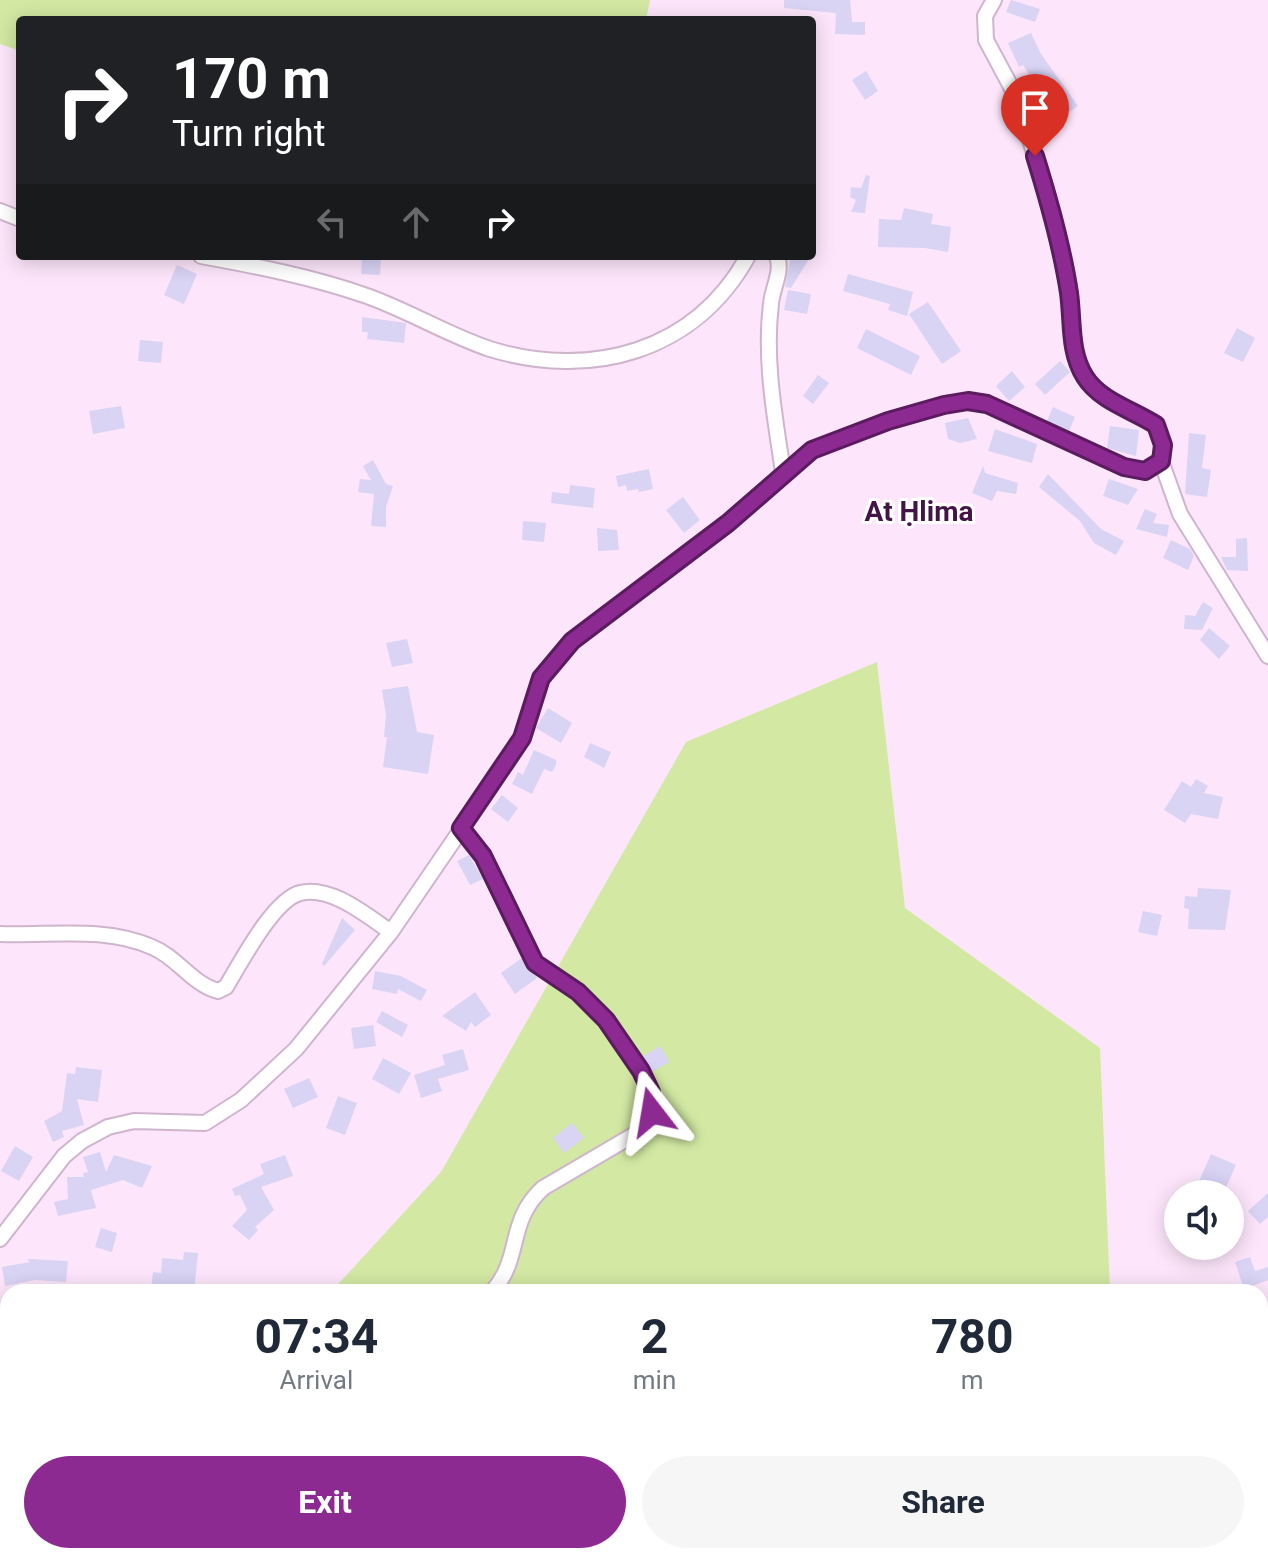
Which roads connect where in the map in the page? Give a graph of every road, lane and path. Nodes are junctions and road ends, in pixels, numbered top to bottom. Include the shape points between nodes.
1 (994, 0) edge
2 (223, 260) edge
3 (745, 260) edge
4 (778, 260) edge
5 (1161, 461) junction
6 (783, 472) junction
7 (1268, 656) edge
8 (461, 828) junction
9 (391, 932) junction
10 (0, 934) edge
11 (0, 1239) edge
12 (498, 1284) edge

1 - 5 street via 985,16 986,40 1017,98 1053,214 1075,355 1086,379 1107,399 1156,425 1163,445
2 - 3 street via 367,296 488,348 537,360 587,361 670,337 701,317
4 - 6 street via 770,305 772,399
5 - 6 street via 1145,471 1124,467 987,404 968,401 888,421 812,450
5 - 7 street via 1180,514
6 - 8 street via 728,523 572,641 541,678 522,738
8 - 9 street
8 - 12 street via 483,856 535,963 578,992 606,1020 651,1092 652,1112 642,1130 531,1199 519,1217 509,1270
9 - 10 street via 346,903 299,893 266,925 226,987 218,991 207,988 171,957 122,938 93,933
9 - 11 street via 296,1049 241,1100 205,1123 134,1121 82,1141 64,1156

